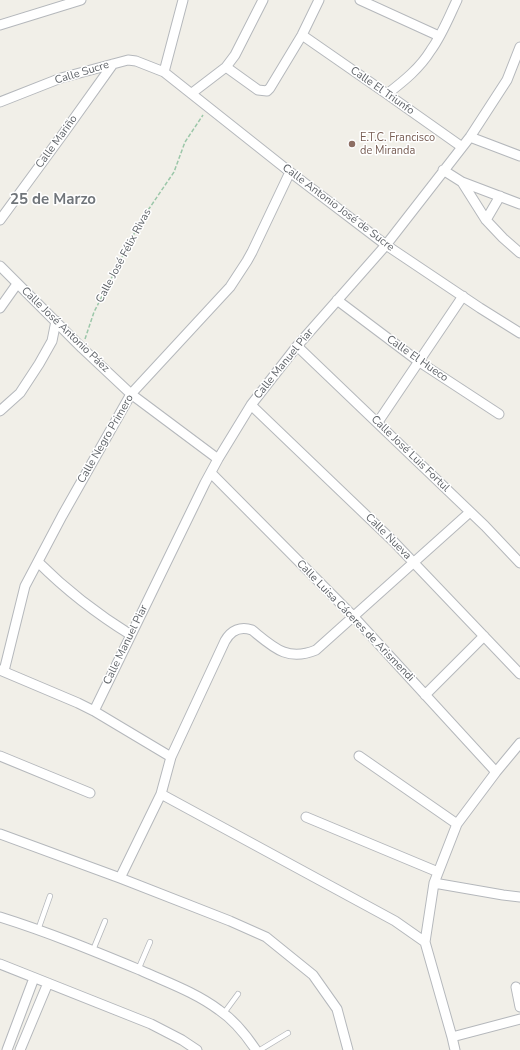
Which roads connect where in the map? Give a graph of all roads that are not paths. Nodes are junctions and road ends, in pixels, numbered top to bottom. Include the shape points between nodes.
1 (81, 0) edge
2 (183, 0) edge
3 (263, 0) edge
4 (319, 0) edge
5 (360, 0) edge
6 (457, 0) edge
7 (0, 24) edge
8 (302, 35) junction
9 (440, 36) junction
10 (520, 47) edge
11 (518, 59) edge
12 (112, 64) junction
13 (226, 67) junction
14 (164, 72) junction
15 (192, 93) junction
16 (387, 94) junction
17 (0, 102) edge
18 (470, 138) junction
19 (462, 147) junction
20 (520, 156) edge
21 (443, 170) junction
22 (290, 172) junction
23 (462, 182) junction
24 (500, 196) junction
25 (520, 204) edge
26 (0, 220) edge
27 (486, 220) junction
28 (386, 245) junction
29 (520, 253) edge
30 (0, 266) edge
31 (17, 284) junction
32 (463, 296) junction
33 (336, 300) junction
34 (0, 308) edge
35 (56, 320) junction
36 (520, 333) edge
37 (298, 346) junction
38 (418, 361) junction
39 (131, 394) junction
40 (251, 406) junction
41 (0, 411) edge
42 (499, 414) dead end
43 (378, 422) junction
44 (218, 459) junction
45 (211, 473) junction
46 (470, 512) junction
47 (38, 562) junction
48 (414, 563) junction
49 (520, 563) edge
50 (353, 616) junction
51 (131, 635) junction
52 (484, 636) junction
53 (2, 671) edge
54 (520, 674) edge
55 (426, 695) junction
56 (94, 711) junction
57 (520, 743) edge
58 (0, 756) edge
59 (359, 756) dead end
60 (171, 757) junction
61 (496, 772) junction
62 (90, 793) dead end
63 (161, 794) junction
64 (306, 817) dead end
65 (457, 824) junction
66 (0, 834) edge
67 (438, 872) junction
68 (120, 878) junction
69 (434, 883) junction
70 (50, 896) dead end
71 (520, 897) edge
72 (0, 917) edge
73 (105, 921) dead end
74 (38, 930) junction
75 (150, 942) dead end
76 (426, 942) junction
77 (93, 950) junction
78 (0, 964) edge
79 (138, 970) junction
80 (34, 978) junction
81 (48, 983) junction
82 (516, 987) dead end
83 (238, 994) dead end
84 (520, 1007) edge
85 (224, 1013) junction
86 (520, 1019) edge
87 (288, 1032) dead end
88 (452, 1037) junction
89 (7, 1050) edge
90 (20, 1050) edge
91 (197, 1050) edge
92 (256, 1050) edge
93 (260, 1050) edge
94 (348, 1050) edge
95 (455, 1050) edge

1 - 7 street
2 - 14 street
3 - 13 street via 235,55
4 - 8 street
5 - 9 street
6 - 9 street
8 - 13 street via 266,91 258,90
8 - 16 street, Calle El Triunfo
9 - 16 street via 409,77
10 - 11 street, Calle Manuel Piar
11 - 18 street, Calle Manuel Piar
12 - 14 street, Calle Sucre via 136,61
12 - 17 street, Calle Sucre via 61,78
12 - 26 street, Calle Mariño
13 - 15 street
14 - 15 street, Calle Antonio José de Sucre
15 - 22 street, Calle Antonio José de Sucre
16 - 19 street, Calle El Triunfo
18 - 19 street, Calle Manuel Piar
18 - 20 street
19 - 21 street, Calle Manuel Piar
21 - 23 street
21 - 28 street, Calle Manuel Piar
22 - 28 street, Calle Antonio José de Sucre
22 - 39 street, Calle Negro Primero via 252,252 230,287
23 - 24 street
23 - 27 street
24 - 25 street
24 - 27 street
27 - 29 street
28 - 32 street, Calle Antonio José de Sucre
28 - 33 street, Calle Manuel Piar
30 - 31 street, Calle José Antonio Páez
31 - 34 street
31 - 35 street, Calle José Antonio Páez
32 - 36 street, Calle Antonio José de Sucre
32 - 38 street
33 - 37 street, Calle Manuel Piar
33 - 38 street, Calle El Hueco
35 - 39 street, Calle José Antonio Páez
35 - 41 street via 52,341 40,364 20,393
37 - 40 street, Calle Manuel Piar
37 - 43 street, Calle José Luis Fortul
38 - 42 street, Calle El Hueco
38 - 43 street
39 - 44 street
39 - 47 street, Calle Negro Primero
40 - 44 street, Calle Manuel Piar
40 - 48 street, Calle Nueva
43 - 46 street, Calle José Luis Fortul
44 - 45 street, Calle Manuel Piar
45 - 50 street, Calle Luisa Cáceres de Arismendi
45 - 51 street, Calle Manuel Piar
46 - 48 street
46 - 49 street, Calle José Luis Fortul
47 - 51 street via 82,602
47 - 53 street, Calle Negro Primero via 25,586
48 - 50 street
48 - 52 street, Calle Nueva
50 - 55 street, Calle Luisa Cáceres de Arismendi
50 - 60 street via 316,650 297,655 273,648 252,630 235,630 227,637
51 - 56 street, Calle Manuel Piar
52 - 54 street, Calle Nueva
52 - 55 street
53 - 56 street
55 - 61 street, Calle Luisa Cáceres de Arismendi
56 - 60 street
57 - 61 street
58 - 62 street
59 - 65 street
60 - 63 street
61 - 65 street
63 - 68 street
63 - 76 street via 395,920
64 - 67 street
65 - 67 street
66 - 68 street
67 - 69 street
68 - 94 street via 266,937 313,975 337,1010
69 - 71 street
69 - 76 street
70 - 74 lane
72 - 74 street
73 - 77 lane
74 - 77 street
75 - 79 lane
76 - 88 street
77 - 79 street
78 - 80 street
79 - 85 street via 198,997
80 - 81 street
80 - 89 street
81 - 90 street
81 - 91 street via 151,1024
82 - 84 street
83 - 85 lane
85 - 92 street
86 - 88 street
87 - 93 lane
88 - 95 street

